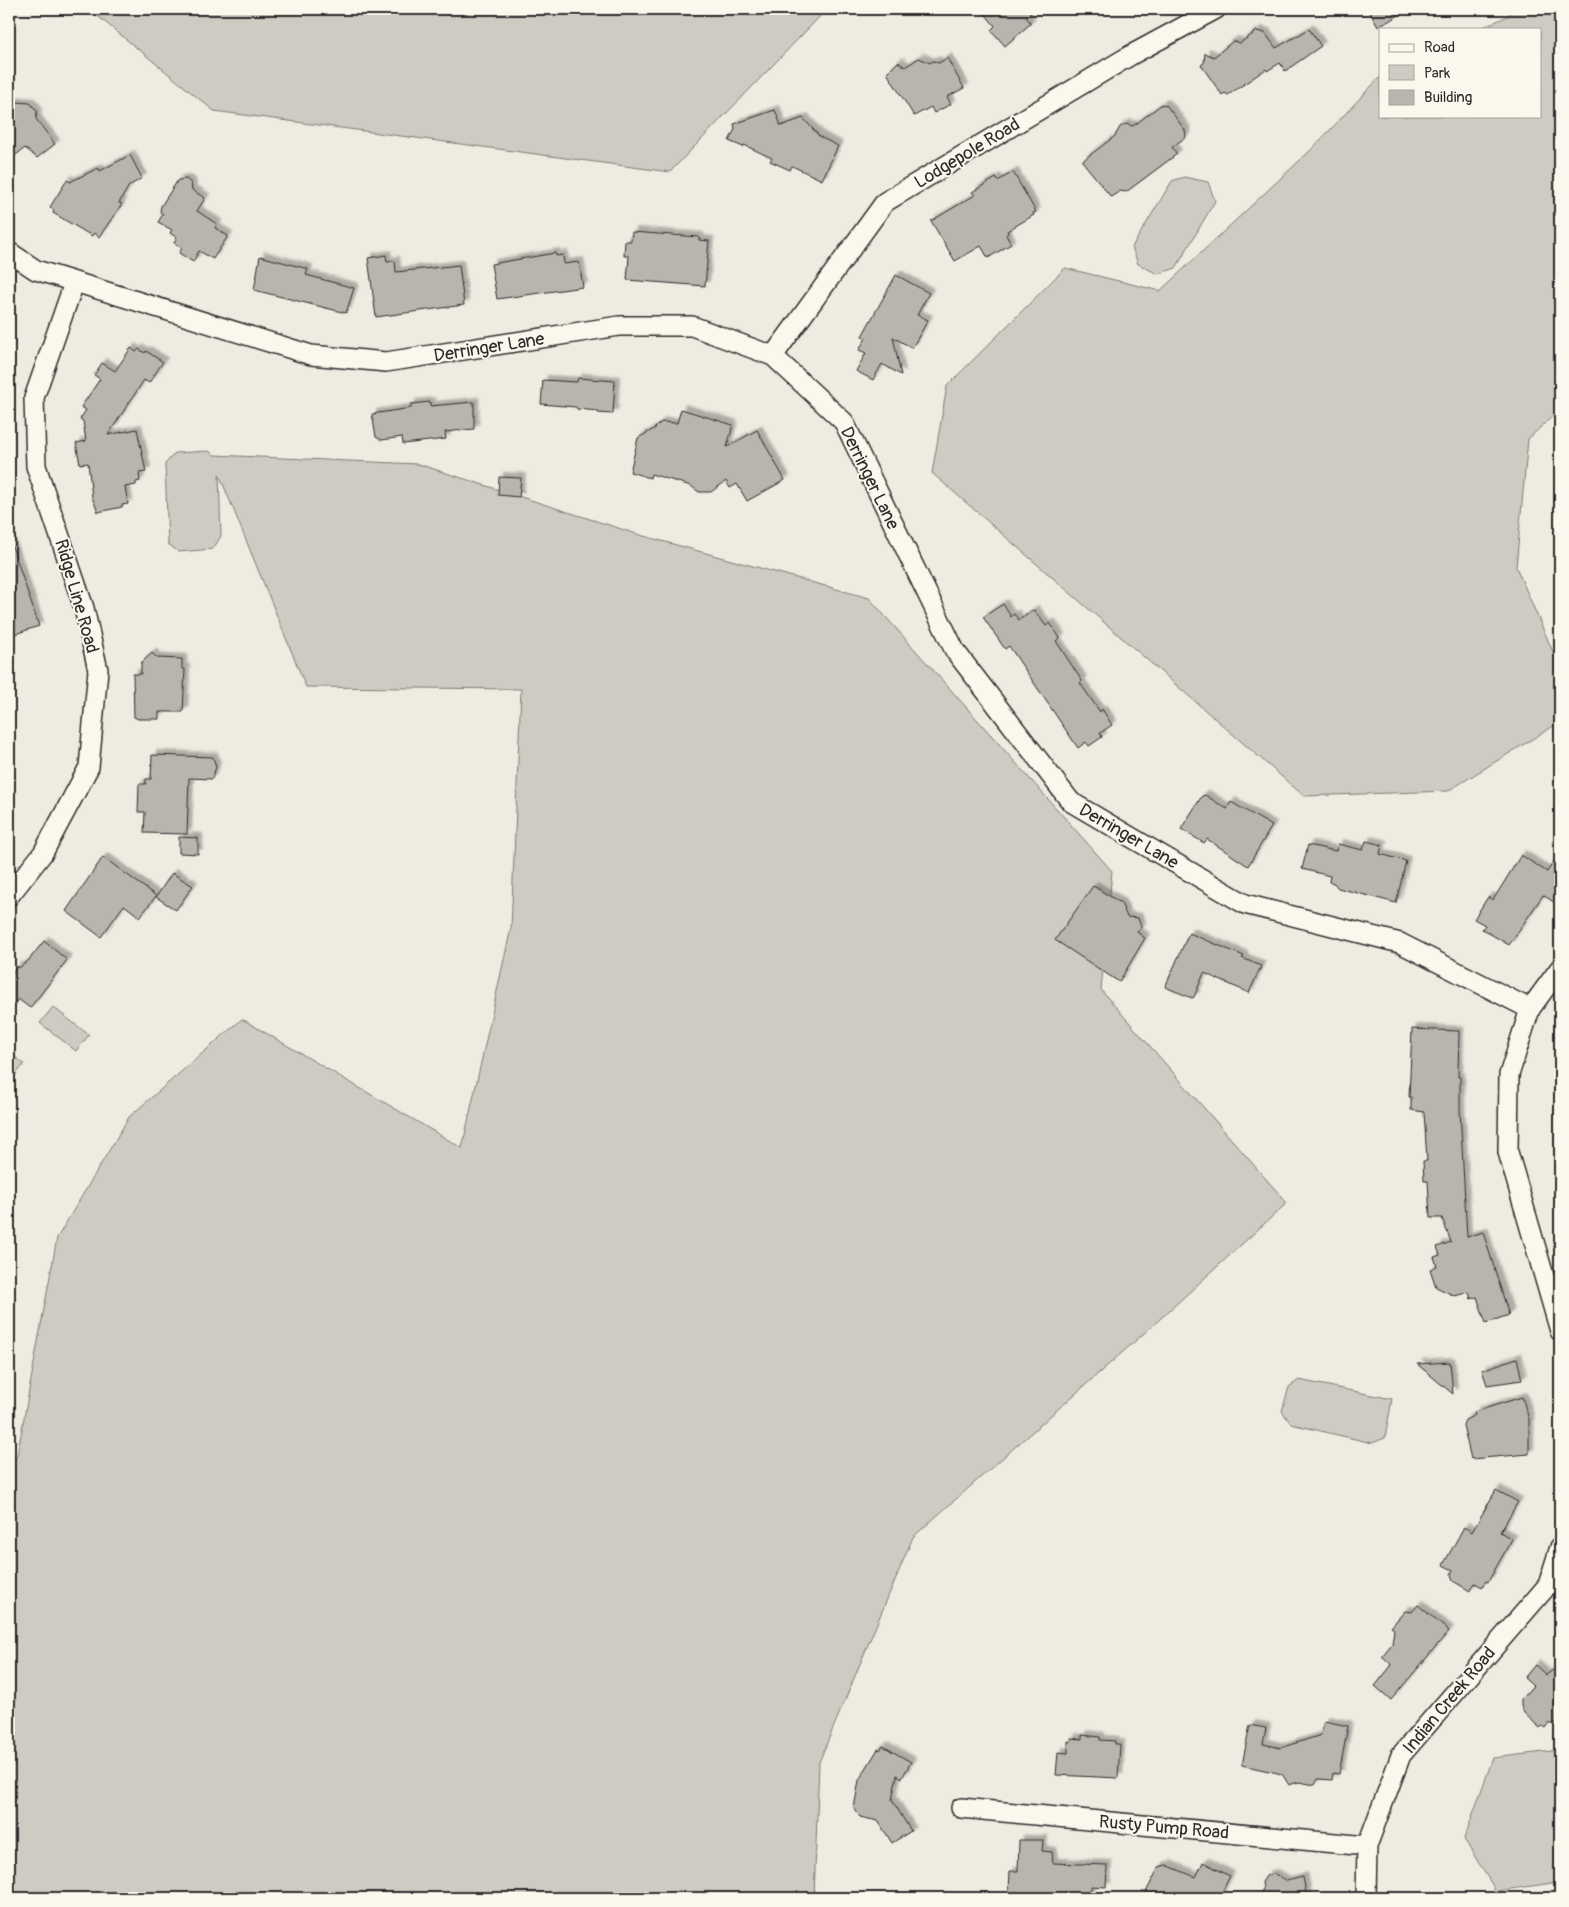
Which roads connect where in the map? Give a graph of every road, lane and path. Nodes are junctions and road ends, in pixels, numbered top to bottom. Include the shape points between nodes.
1 (1216, 9) edge
2 (9, 252) edge
3 (74, 283) junction
4 (773, 356) junction
5 (9, 896) edge
6 (1560, 968) edge
7 (1530, 1009) junction
8 (1560, 1331) edge
9 (1560, 1546) edge
10 (961, 1808) dead end
11 (1367, 1846) junction
12 (1366, 1898) edge

1 - 4 street, Lodgepole Road via 1131,54 885,202
2 - 3 street, Derringer Lane via 36,270
3 - 4 street, Derringer Lane via 311,355 386,362 619,326 692,326
3 - 5 street, Ridge Line Road via 34,398 36,466 84,608 98,670 89,767 43,853
4 - 7 street, Derringer Lane via 844,422 955,651 1071,802 1245,904 1400,944
6 - 7 street
7 - 8 street via 1509,1075 1508,1152
9 - 11 street, Indian Creek Road via 1548,1585 1401,1755
10 - 11 street, Rusty Pump Road
11 - 12 street, Indian Creek Road

